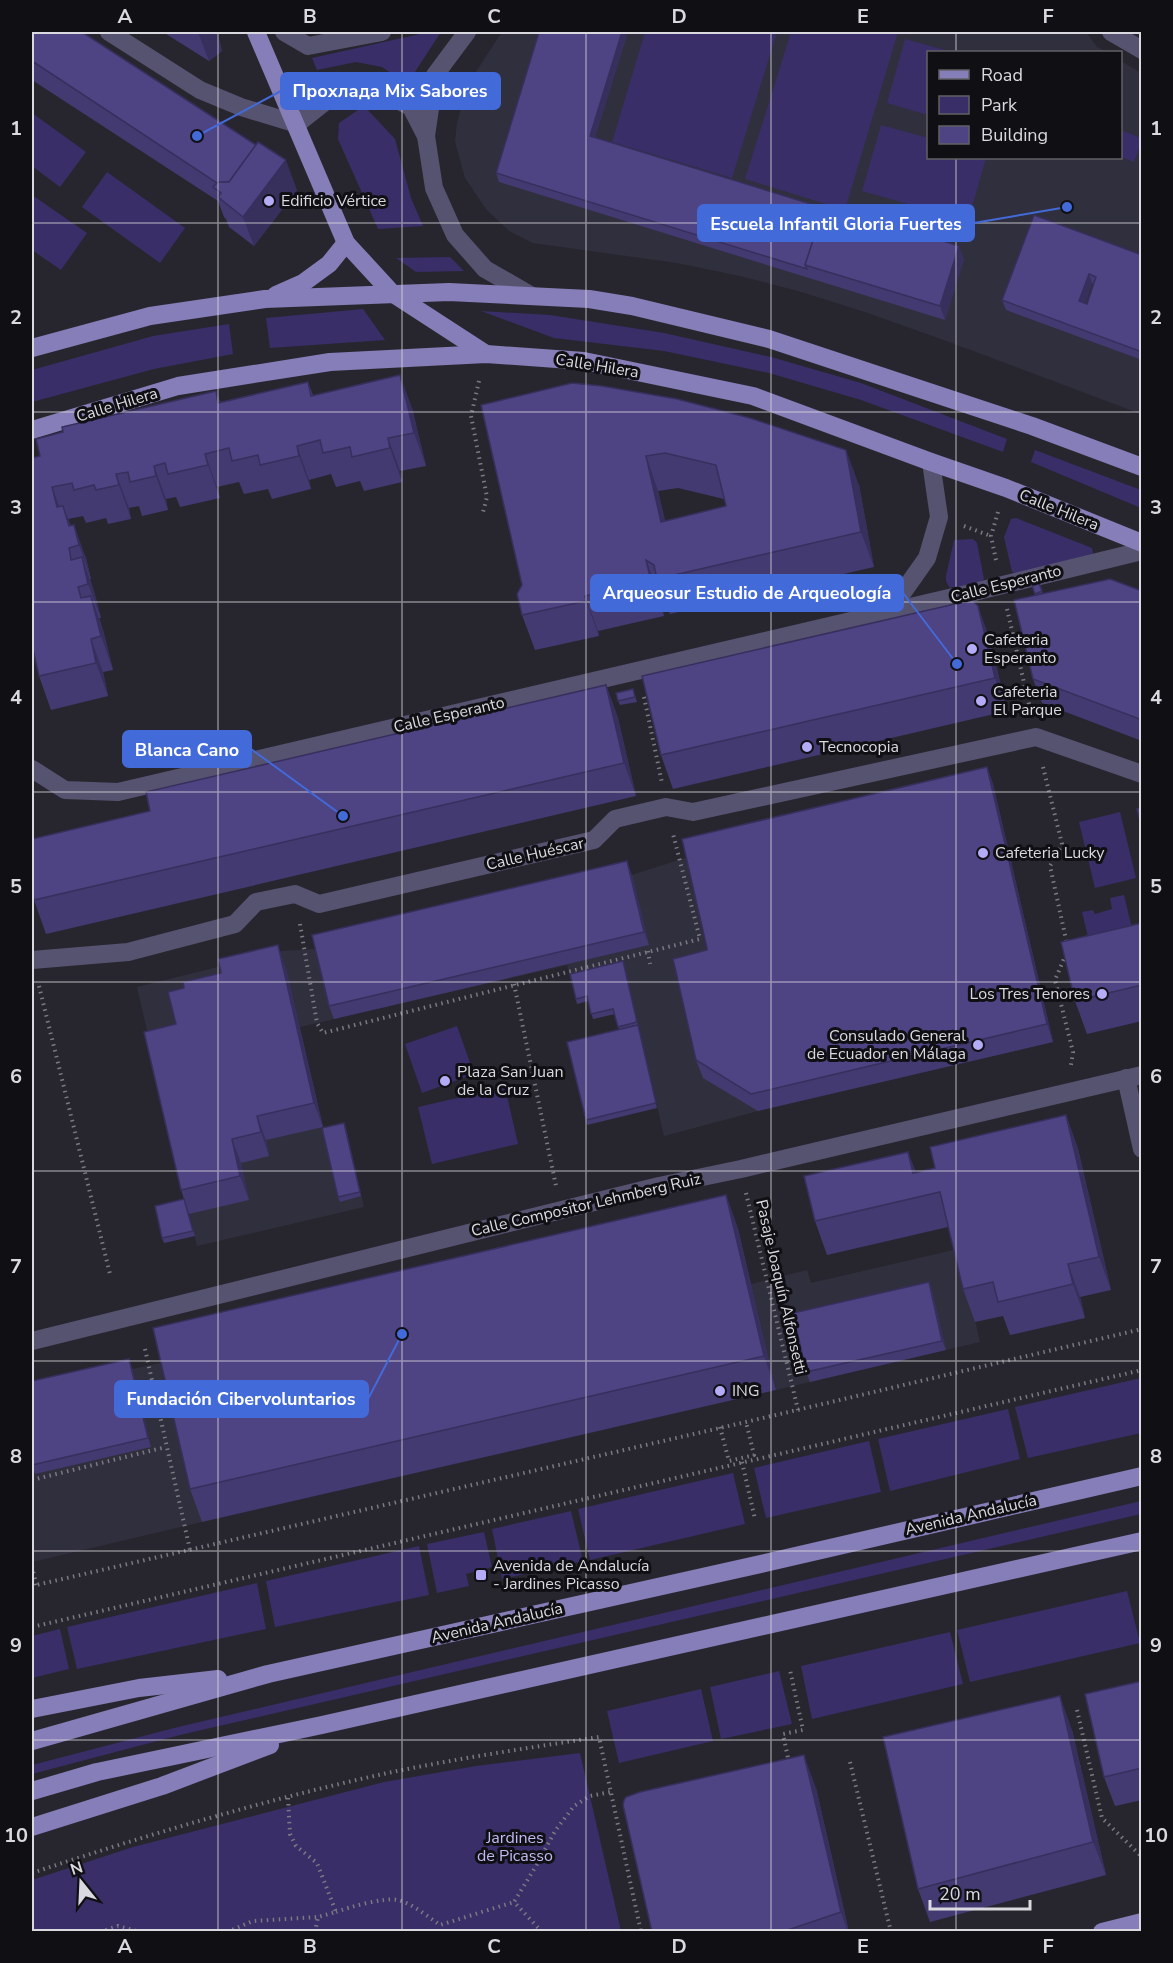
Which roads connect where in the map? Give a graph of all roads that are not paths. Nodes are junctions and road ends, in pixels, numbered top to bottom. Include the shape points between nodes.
1 (109, 32) edge
2 (256, 32) edge
3 (284, 32) edge
4 (382, 32) edge
5 (467, 32) edge
6 (1111, 32) edge
7 (1142, 50) edge
8 (297, 124) junction
9 (426, 136) junction
10 (346, 243) junction
11 (392, 293) junction
12 (532, 296) junction
13 (265, 299) junction
14 (32, 348) edge
15 (486, 354) junction
16 (32, 430) edge
17 (931, 462) junction
18 (1142, 467) edge
19 (1142, 543) edge
20 (1142, 550) edge
21 (869, 616) junction
22 (32, 769) edge
23 (1142, 774) edge
24 (32, 959) edge
25 (1134, 1077) edge
26 (1142, 1149) edge
27 (32, 1341) edge
28 (1142, 1476) edge
29 (1142, 1541) edge
30 (268, 1674) junction
31 (32, 1709) edge
32 (322, 1725) junction
33 (32, 1741) edge
34 (32, 1791) edge
35 (32, 1827) edge
36 (1142, 1922) edge
37 (1102, 1932) edge

1 - 8 street via 200,90
2 - 8 main road
3 - 4 street via 308,46
5 - 9 street via 435,75
6 - 7 street
8 - 9 street via 334,94 380,91 411,107
8 - 10 main road
9 - 12 street via 434,188 455,235 485,269
10 - 11 main road
10 - 13 main road via 329,264 303,283
11 - 12 main road
11 - 13 main road
11 - 15 main road
12 - 18 main road via 632,306 770,339
13 - 14 main road via 150,316
15 - 16 main road, Calle Hilera via 330,362 189,384
15 - 17 main road, Calle Hilera via 584,361 753,396
17 - 19 main road, Calle Hilera
17 - 21 street, Calle Esperanto via 939,517 927,558 903,592
20 - 21 street, Calle Esperanto via 999,577
21 - 22 street, Calle Esperanto via 118,792 65,790
23 - 24 street, Calle Huéscar via 1036,737 693,812 666,807 615,819 594,840 319,904 295,894 256,902 235,924 128,952
25 - 26 street
25 - 27 street, Calle Compositor Lehmberg Ruiz via 659,1186
28 - 30 main road, Avenida Andalucía
29 - 32 main road
30 - 31 main road via 139,1688
30 - 33 main road, Avenida Andalucía
32 - 34 main road via 97,1772
32 - 35 main road via 162,1786
36 - 37 main road

